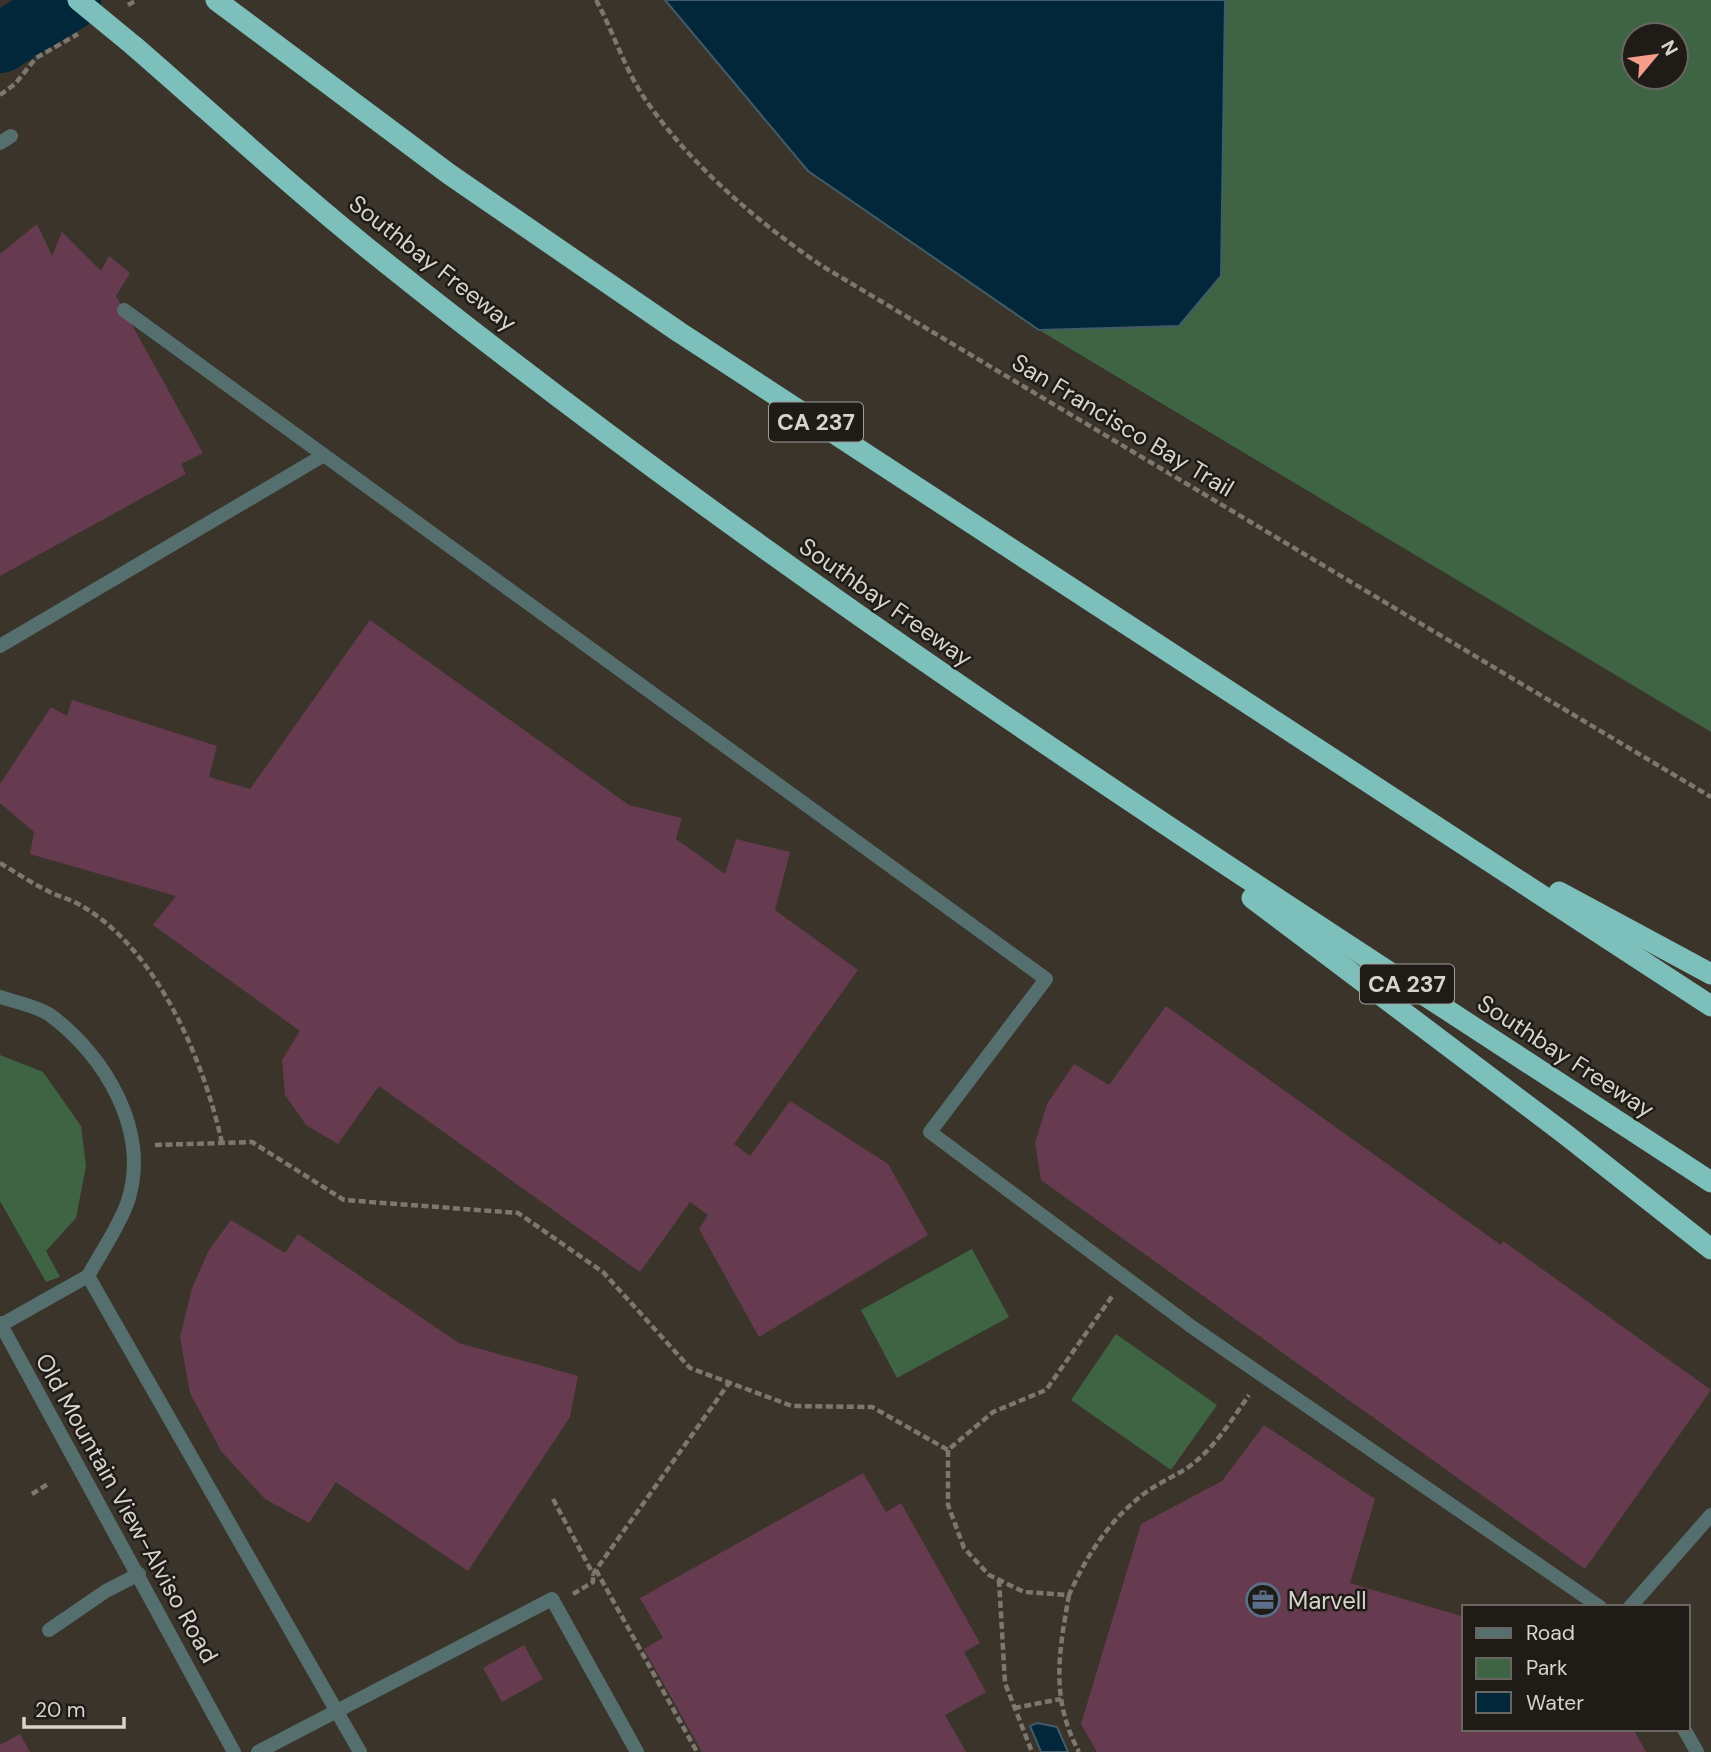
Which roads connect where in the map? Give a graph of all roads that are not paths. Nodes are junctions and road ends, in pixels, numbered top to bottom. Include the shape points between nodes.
1 (78, 0) edge
2 (216, 0) edge
3 (124, 310) dead end
4 (324, 455) junction
5 (0, 646) edge
6 (1102, 785) junction
7 (1430, 822) junction
8 (1711, 975) edge
9 (0, 997) edge
10 (1711, 1006) edge
11 (1711, 1182) edge
12 (1711, 1249) edge
13 (88, 1276) junction
14 (0, 1324) edge
15 (1711, 1515) edge
16 (139, 1574) junction
17 (1597, 1605) edge
18 (1632, 1605) edge
19 (49, 1630) dead end
20 (338, 1711) junction
21 (1685, 1731) edge
22 (234, 1752) edge
23 (258, 1752) edge
24 (360, 1752) edge
25 (637, 1752) edge
26 (1698, 1752) edge

1 - 6 highway, Southbay Freeway / CA 237, bridge via 384,261 539,380 840,602
2 - 7 highway, CA 237 via 449,174 679,332
3 - 4 street
4 - 5 street
4 - 17 street via 1046,979 930,1132 1125,1278
6 - 11 highway, Southbay Freeway / CA 237
6 - 12 highway
7 - 8 highway
7 - 10 highway, CA 237
9 - 13 street via 48,1013 81,1043 129,1119 135,1155 128,1201
13 - 14 street
13 - 20 street
14 - 16 street, Old Mountain View-Alviso Road
15 - 18 street
16 - 19 street
16 - 22 street, Old Mountain View-Alviso Road
20 - 23 street
20 - 24 street
20 - 25 street via 552,1598
21 - 26 street

